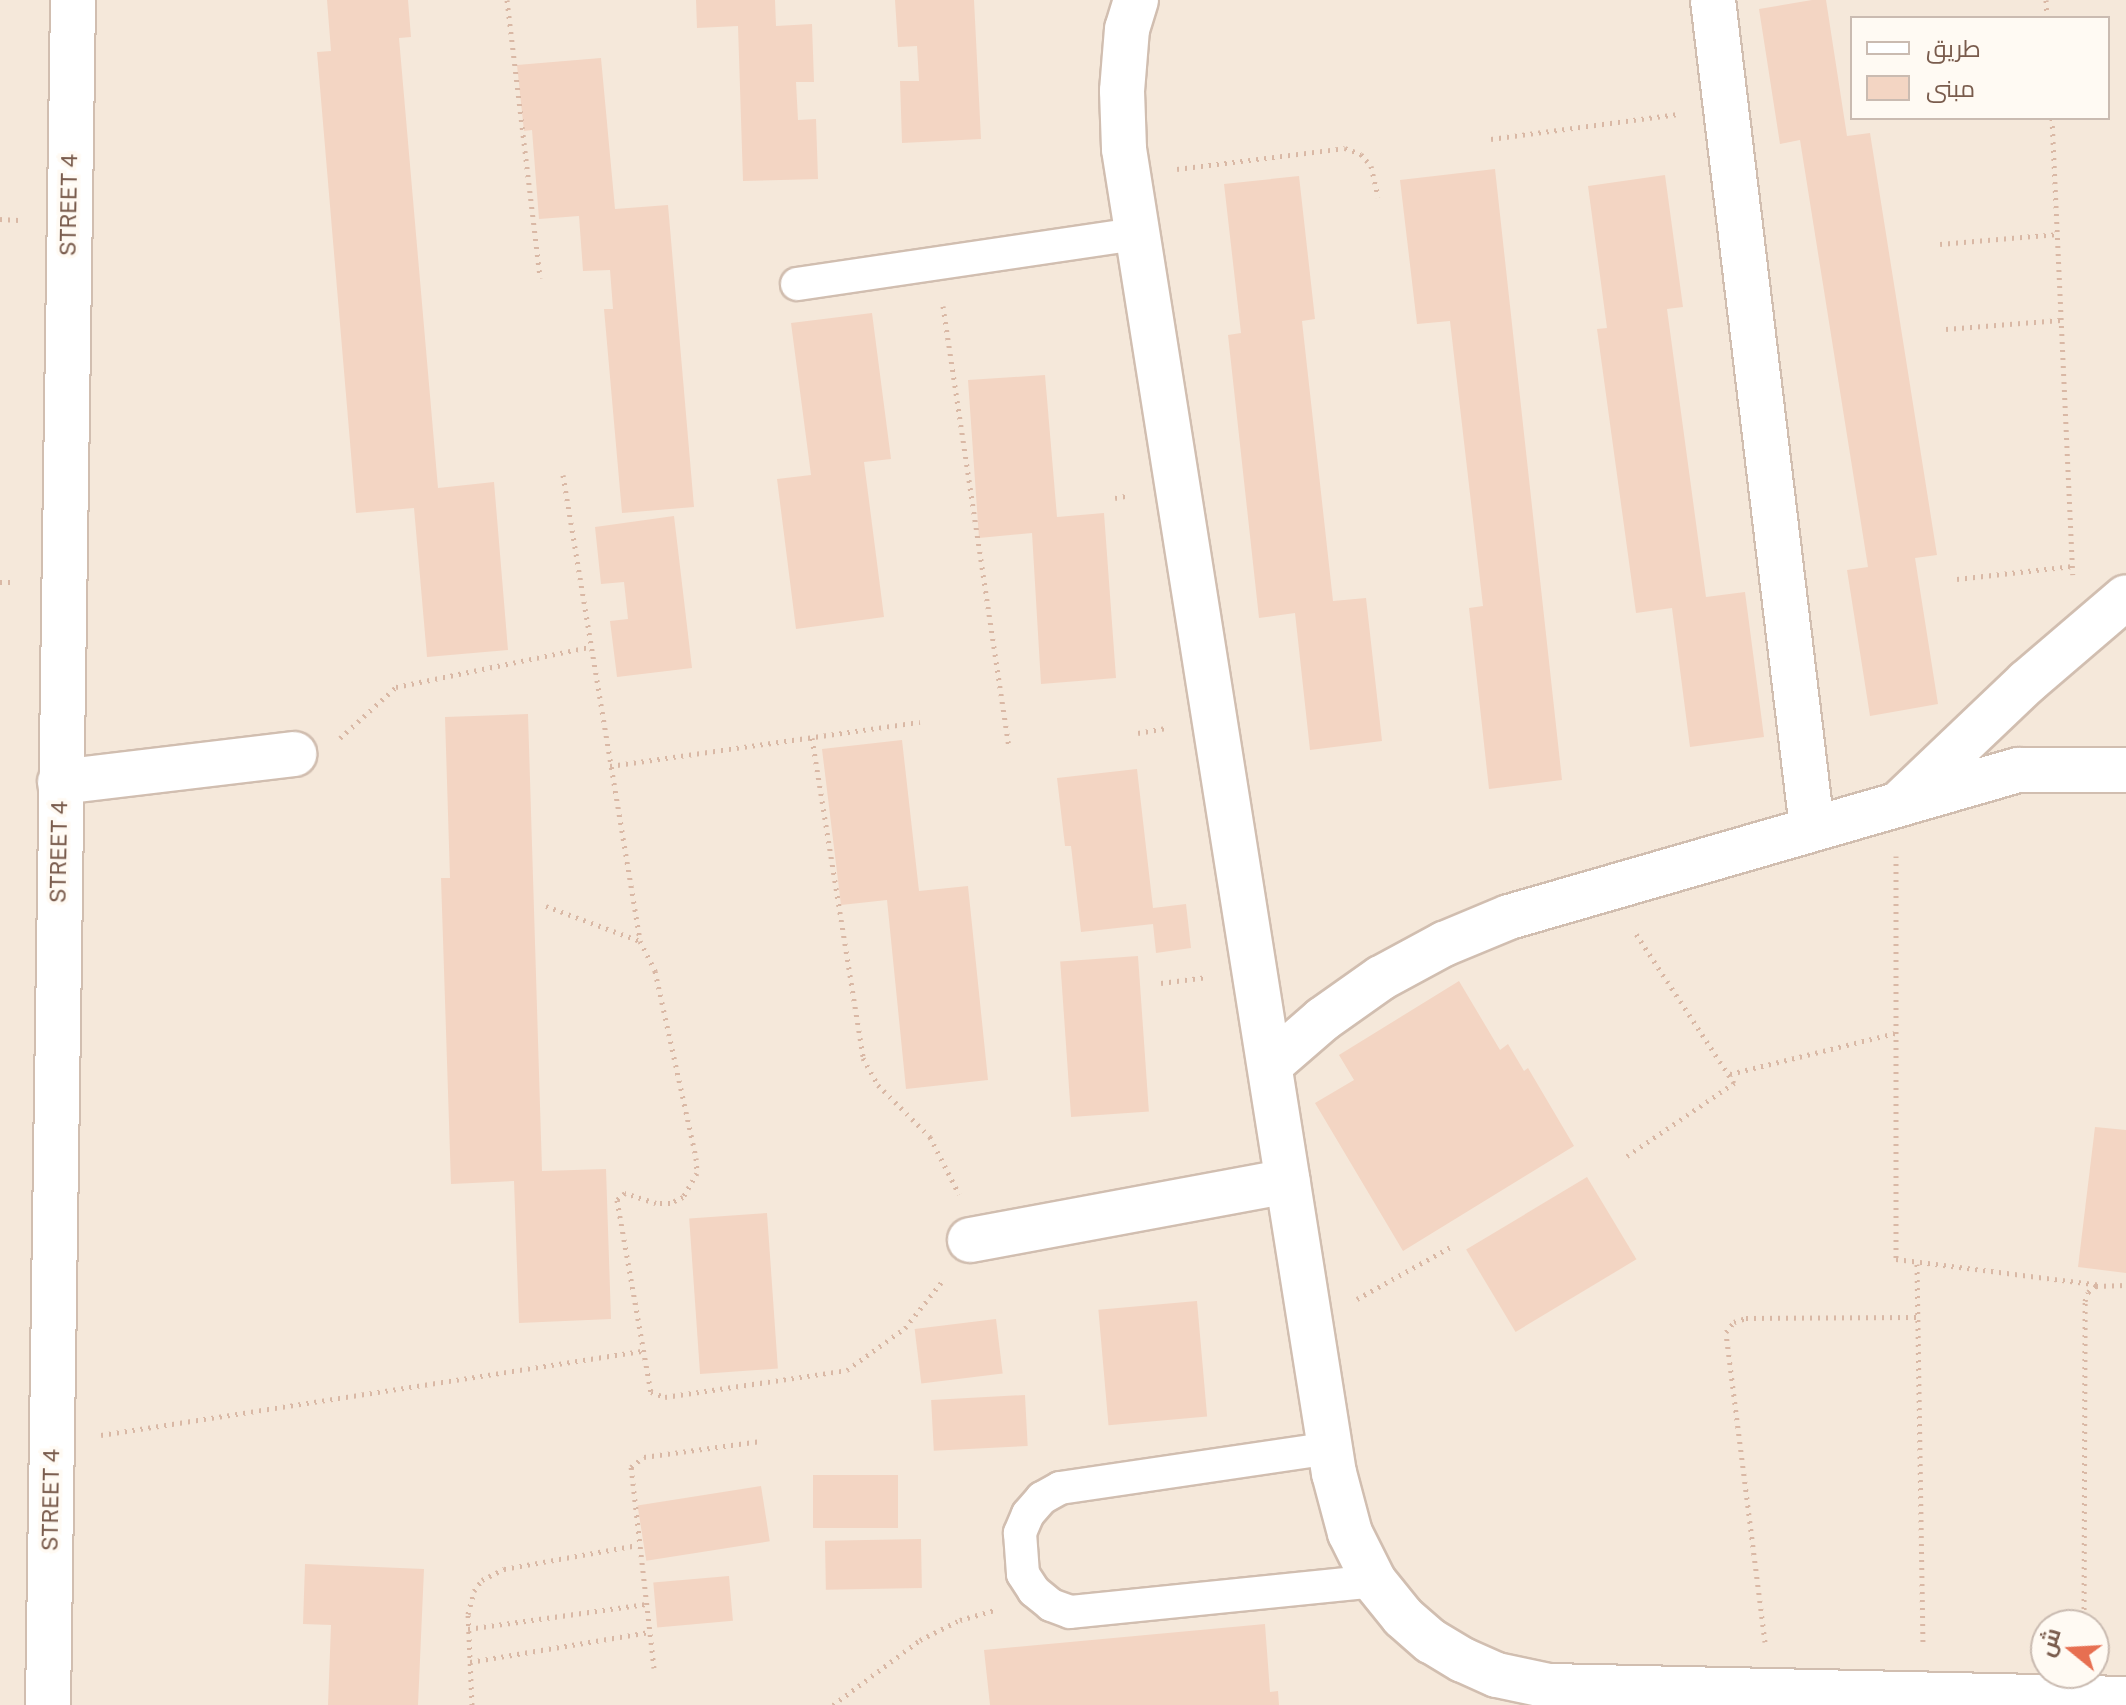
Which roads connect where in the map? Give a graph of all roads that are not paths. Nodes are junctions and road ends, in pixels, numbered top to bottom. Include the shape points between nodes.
1 (73, 0) edge
2 (1136, 0) edge
3 (1713, 0) edge
4 (1137, 234) junction
5 (797, 284) dead end
6 (2126, 597) edge
7 (294, 754) road end
8 (2126, 770) edge
9 (60, 782) junction
10 (1896, 807) junction
11 (1812, 828) junction
12 (1270, 1065) junction
13 (1288, 1181) junction
14 (970, 1240) road end
15 (1331, 1448) junction
16 (1374, 1581) junction
17 (1498, 1690) edge
18 (2126, 1699) edge
19 (2067, 1702) edge
20 (48, 1705) edge

1 - 9 street, STREET 4
2 - 4 street via 1127,29 1122,91
3 - 11 street
4 - 5 lane
4 - 12 street
6 - 10 street
7 - 9 street
8 - 10 street via 2018,770
9 - 20 street, STREET 4
10 - 11 street
11 - 12 street via 1509,917 1444,944 1381,978
12 - 13 street
13 - 14 street
13 - 15 street
15 - 16 street via 1350,1533
15 - 16 lane via 1060,1488 1028,1514 1020,1533 1023,1574 1051,1605 1070,1612
16 - 17 street via 1403,1617
17 - 19 street via 1549,1686
18 - 19 street

